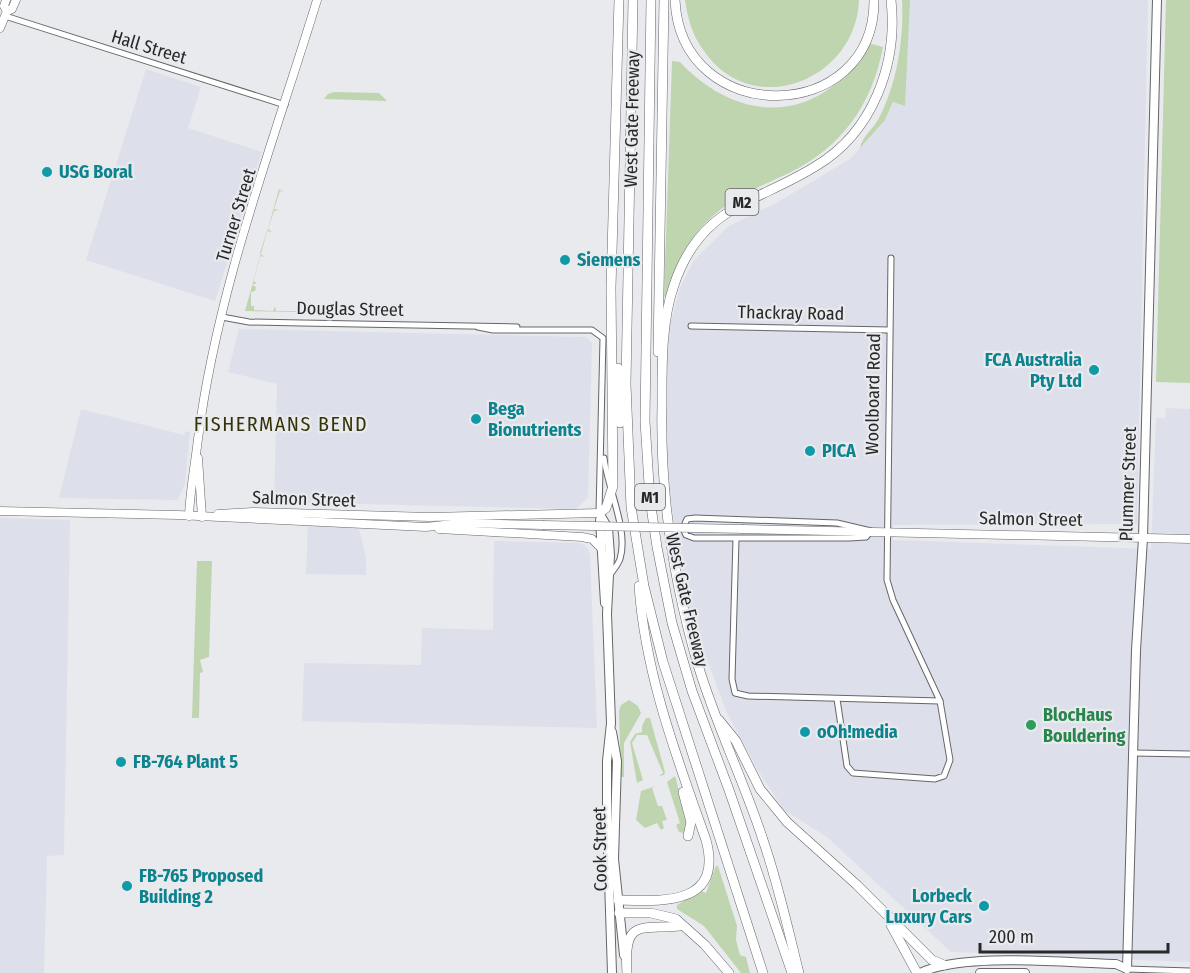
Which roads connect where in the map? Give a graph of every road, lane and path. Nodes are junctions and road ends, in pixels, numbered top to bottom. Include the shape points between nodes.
1 (6, 0) edge
2 (16, 0) edge
3 (318, 0) edge
4 (619, 0) edge
5 (633, 0) edge
6 (651, 0) edge
7 (664, 0) edge
8 (675, 0) edge
9 (874, 0) edge
10 (891, 0) edge
11 (1156, 0) edge
12 (6, 14) junction
13 (0, 28) edge
14 (285, 105) junction
15 (613, 192) junction
16 (891, 258) dead end
17 (222, 317) junction
18 (691, 326) dead end
19 (889, 330) junction
20 (198, 441) junction
21 (603, 444) junction
22 (661, 450) junction
23 (629, 480) junction
24 (612, 492) junction
25 (0, 511) edge
26 (600, 513) junction
27 (574, 514) junction
28 (189, 515) junction
29 (202, 516) junction
30 (302, 517) junction
31 (430, 517) junction
32 (461, 523) junction
33 (426, 526) junction
34 (871, 531) junction
35 (886, 531) junction
36 (575, 536) junction
37 (1143, 538) junction
38 (736, 539) junction
39 (1190, 539) edge
40 (637, 546) junction
41 (601, 548) junction
42 (609, 577) junction
43 (607, 614) junction
44 (837, 699) junction
45 (940, 701) junction
46 (715, 716) junction
47 (1133, 753) junction
48 (1190, 754) edge
49 (676, 759) junction
50 (688, 836) dead end
51 (614, 900) junction
52 (878, 908) junction
53 (614, 914) junction
54 (680, 926) junction
55 (944, 965) junction
56 (1123, 971) edge
57 (1190, 971) edge
58 (612, 973) edge
59 (627, 973) edge
60 (729, 973) edge
61 (763, 973) edge
62 (792, 973) edge
63 (799, 973) edge
64 (919, 973) edge
65 (981, 973) edge
66 (1025, 973) edge

1 - 12 street
2 - 12 street
3 - 14 street, Turner Street
4 - 15 highway
5 - 23 highway, West Gate Freeway / M1 via 626,384
6 - 62 highway, West Gate Freeway / M1 via 645,421 649,491 672,623 692,691
7 - 22 highway, M1 via 658,332
8 - 9 highway via 684,39 703,67 730,87 773,97 807,92 835,78 848,66 868,32
10 - 22 highway, M2 via 888,63 873,104 852,136 819,165 731,209 705,232 685,261 671,294 666,326
11 - 37 main road, Plummer Street
12 - 13 street
12 - 14 street, Hall Street
14 - 17 street, Turner Street
15 - 23 highway via 621,436
15 - 24 highway
16 - 19 street, Woolboard Road
17 - 20 street, Turner Street via 204,394
17 - 21 street, Douglas Street via 249,322 507,325 598,333 604,344
18 - 19 street, Thackray Road
19 - 35 street, Woolboard Road
20 - 28 street, Turner Street
20 - 29 street, Turner Street
21 - 24 street, Cook Street via 606,478
21 - 26 street
22 - 46 highway, M1 via 673,556 690,635
23 - 40 highway, West Gate Freeway / M1
24 - 26 highway
24 - 42 street, Cook Street via 617,504 621,557
25 - 28 street, Salmon Street
26 - 27 street, Salmon Street
26 - 41 main road, Cook Street
26 - 42 main road, Cook Street via 609,535
27 - 31 street, Salmon Street
27 - 36 street via 580,523
28 - 29 street, Salmon Street
29 - 30 street, Salmon Street
30 - 31 street, Salmon Street
30 - 33 street, Salmon Street
31 - 32 street, Salmon Street
32 - 33 street, Salmon Street
32 - 34 street, Salmon Street, bridge
33 - 36 street, Salmon Street
34 - 35 street, Salmon Street
34 - 38 street, Salmon Street via 866,537
34 - 38 street, Salmon Street via 837,523 743,519 692,518 683,525 684,532 691,537
35 - 37 street, Salmon Street
35 - 45 street, Woolboard Road via 890,594
36 - 41 street, Salmon Street via 592,539
37 - 39 street, Salmon Street
37 - 47 main road, Plummer Street
38 - 44 street via 732,688 735,693
40 - 49 highway via 641,610
40 - 61 highway, West Gate Freeway / M1 via 663,662
41 - 43 main road, Cook Street
42 - 43 main road, Cook Street
43 - 51 main road, Cook Street
44 - 45 street
44 - 45 street, Woolboard Road via 847,766 853,773 935,779 944,776 950,759
46 - 52 highway via 735,741 772,806
46 - 63 highway, M1 via 763,840
47 - 48 street
47 - 56 main road, Plummer Street
49 - 50 highway via 691,822
49 - 51 highway via 707,846 706,873 694,890 676,900
51 - 53 main road, Cook Street
52 - 55 highway via 932,960
52 - 64 highway
53 - 54 highway via 665,915 676,919
53 - 58 main road, Cook Street
53 - 59 main road, Cook Street
54 - 59 highway via 648,926 633,933 628,946
54 - 60 highway via 705,945
55 - 56 main road via 1116,964
55 - 64 main road
56 - 57 street
65 - 66 main road

